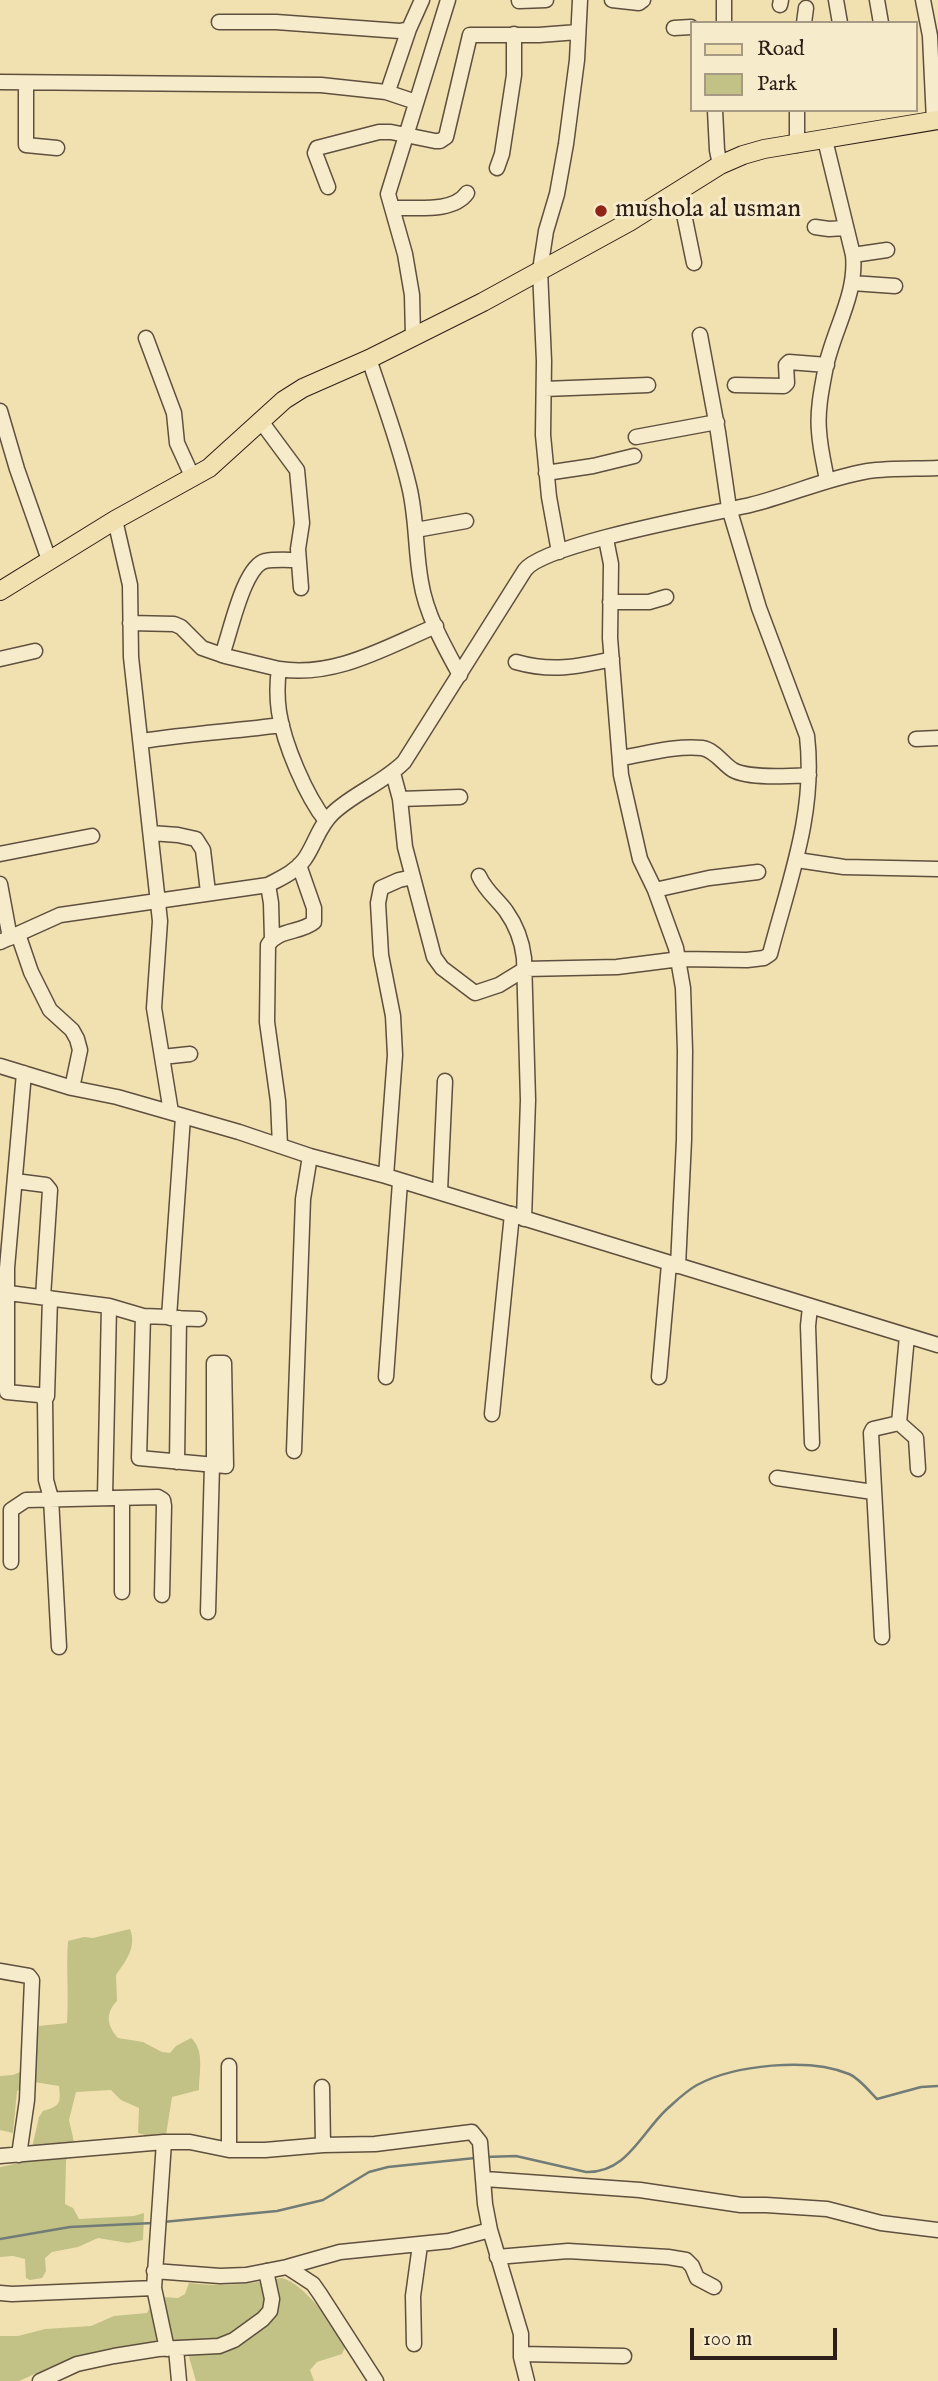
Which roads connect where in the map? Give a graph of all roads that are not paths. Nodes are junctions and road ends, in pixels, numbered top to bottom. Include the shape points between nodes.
1 (422, 0) edge
2 (448, 0) edge
3 (546, 0) edge
4 (580, 0) edge
5 (612, 0) edge
6 (643, 0) edge
7 (724, 0) edge
8 (836, 0) edge
9 (877, 0) edge
10 (923, 0) edge
11 (519, 1) edge
12 (724, 21) edge
13 (840, 21) edge
14 (881, 21) edge
15 (219, 22) dead end
16 (690, 27) edge
17 (674, 28) dead end
18 (409, 29) junction
19 (578, 32) junction
20 (514, 34) junction
21 (928, 36) edge
22 (0, 82) edge
23 (26, 83) junction
24 (390, 85) dead end
25 (416, 102) junction
26 (715, 112) edge
27 (797, 112) edge
28 (936, 120) edge
29 (406, 136) junction
30 (825, 140) junction
31 (797, 145) junction
32 (57, 148) dead end
33 (720, 166) junction
34 (497, 168) dead end
35 (328, 187) dead end
36 (678, 190) junction
37 (467, 194) dead end
38 (393, 208) junction
39 (815, 227) dead end
40 (845, 228) junction
41 (887, 250) dead end
42 (853, 255) junction
43 (694, 263) dead end
44 (541, 270) junction
45 (852, 283) junction
46 (895, 286) dead end
47 (700, 335) dead end
48 (413, 336) junction
49 (146, 338) dead end
50 (369, 359) junction
51 (827, 365) junction
52 (648, 385) dead end
53 (735, 385) dead end
54 (544, 389) junction
55 (0, 411) edge
56 (260, 420) junction
57 (717, 422) junction
58 (636, 437) dead end
59 (634, 456) dead end
60 (938, 468) edge
61 (546, 472) junction
62 (192, 478) junction
63 (827, 480) junction
64 (729, 508) junction
65 (115, 520) junction
66 (466, 521) dead end
67 (416, 530) junction
68 (606, 539) junction
69 (559, 552) junction
70 (49, 560) junction
71 (298, 560) junction
72 (301, 588) dead end
73 (0, 591) edge
74 (666, 597) dead end
75 (610, 603) junction
76 (130, 623) junction
77 (436, 626) junction
78 (35, 651) dead end
79 (222, 655) junction
80 (0, 659) edge
81 (612, 659) junction
82 (516, 662) dead end
83 (279, 669) junction
84 (460, 675) junction
85 (282, 725) junction
86 (938, 738) edge
87 (916, 739) dead end
88 (142, 741) junction
89 (621, 758) junction
90 (393, 773) junction
91 (809, 775) junction
92 (460, 797) dead end
93 (400, 799) junction
94 (326, 821) junction
95 (151, 833) junction
96 (92, 836) dead end
97 (0, 854) edge
98 (797, 860) junction
99 (299, 865) junction
100 (938, 869) edge
101 (758, 872) dead end
102 (479, 876) dead end
103 (413, 877) junction
104 (0, 884) edge
105 (268, 885) junction
106 (655, 890) junction
107 (208, 892) junction
108 (158, 901) junction
109 (9, 938) edge
110 (272, 939) junction
111 (680, 959) junction
112 (525, 969) junction
113 (190, 1054) dead end
114 (162, 1057) junction
115 (0, 1066) edge
116 (24, 1073) junction
117 (445, 1081) dead end
118 (72, 1088) junction
119 (177, 1114) junction
120 (280, 1146) junction
121 (310, 1156) junction
122 (393, 1179) junction
123 (15, 1181) junction
124 (440, 1191) junction
125 (518, 1216) junction
126 (673, 1265) junction
127 (4, 1292) edge
128 (47, 1298) junction
129 (109, 1306) junction
130 (810, 1307) junction
131 (143, 1316) junction
132 (174, 1318) junction
133 (199, 1320) dead end
134 (907, 1336) junction
135 (938, 1345) edge
136 (386, 1377) dead end
137 (659, 1377) dead end
138 (45, 1399) junction
139 (492, 1414) dead end
140 (899, 1423) junction
141 (813, 1443) dead end
142 (294, 1451) dead end
143 (177, 1462) junction
144 (213, 1465) junction
145 (918, 1469) dead end
146 (777, 1478) dead end
147 (873, 1492) junction
148 (105, 1497) junction
149 (122, 1497) junction
150 (51, 1498) junction
151 (10, 1562) dead end
152 (122, 1592) dead end
153 (162, 1595) dead end
154 (208, 1612) dead end
155 (882, 1637) dead end
156 (59, 1647) dead end
157 (0, 1971) edge
158 (229, 2066) dead end
159 (322, 2087) dead end
160 (164, 2142) junction
161 (323, 2144) junction
162 (229, 2150) junction
163 (19, 2155) junction
164 (0, 2156) edge
165 (485, 2179) junction
166 (490, 2230) junction
167 (938, 2230) edge
168 (421, 2245) junction
169 (497, 2257) junction
170 (288, 2267) junction
171 (266, 2271) junction
172 (154, 2272) junction
173 (714, 2287) dead end
174 (154, 2288) junction
175 (0, 2293) edge
176 (414, 2344) dead end
177 (171, 2349) junction
178 (521, 2354) junction
179 (624, 2356) dead end
180 (40, 2381) edge
181 (179, 2381) edge
182 (376, 2381) edge
183 (527, 2381) edge

1 - 18 street
2 - 25 street
3 - 11 street
4 - 19 street
5 - 6 street
7 - 12 street
8 - 13 street
9 - 14 street
10 - 21 street
15 - 18 street
16 - 17 street
18 - 24 street
19 - 20 street
19 - 44 street via 566,144
20 - 29 street via 470,35 449,134 440,141
20 - 34 street via 514,75
21 - 28 street
22 - 23 street
23 - 25 street via 321,85 386,92
23 - 32 street via 26,145
25 - 29 street
26 - 33 street
27 - 31 street
28 - 30 main road
29 - 35 street via 379,132 317,148
29 - 38 street via 387,194
30 - 31 main road
30 - 40 street
31 - 33 main road via 764,149
33 - 36 main road
36 - 43 street
36 - 44 main road
37 - 38 street via 453,205
38 - 48 street via 412,295
39 - 40 street
40 - 42 street
41 - 42 street
42 - 45 street
44 - 48 main road
44 - 54 street
45 - 46 street
45 - 51 street
47 - 57 street
48 - 50 main road
49 - 62 street via 174,412 177,443
50 - 56 main road via 303,388
50 - 67 street via 409,484
51 - 53 street via 789,362 784,386
51 - 63 street via 819,414
52 - 54 street
54 - 61 street
55 - 70 street
56 - 62 main road
56 - 71 street via 297,470 302,523
57 - 58 street
57 - 64 street
59 - 61 street
60 - 63 street via 870,471
61 - 69 street
62 - 65 main road
63 - 64 street
64 - 68 street
64 - 91 street via 759,608 807,736
65 - 70 main road
65 - 76 street via 130,585
66 - 67 street
67 - 77 street via 421,585
68 - 69 street
68 - 75 street
69 - 84 street via 529,565
70 - 73 main road
71 - 72 street
71 - 79 street via 262,562 257,567 247,582
74 - 75 street
75 - 81 street
76 - 79 street via 174,624 202,648
76 - 88 street
77 - 83 street via 346,664 306,671
77 - 84 street
78 - 80 street
79 - 83 street
81 - 82 street via 548,669
81 - 89 street
83 - 85 street
84 - 90 street
85 - 88 street
85 - 94 street via 302,782
86 - 87 street
88 - 95 street
89 - 91 street via 705,748 739,772
89 - 106 street via 640,859
90 - 93 street
90 - 94 street
91 - 98 street
92 - 93 street
93 - 103 street
94 - 99 street
95 - 107 street via 196,839 203,850
95 - 108 street
96 - 97 street
98 - 100 street via 844,867
98 - 111 street via 766,958
99 - 105 street
99 - 110 street via 314,908 314,922
101 - 106 street
102 - 112 street via 517,931
103 - 112 street via 434,957 467,989 483,992
103 - 122 street via 381,888 378,903 396,1055
104 - 109 street
105 - 107 street
105 - 110 street
106 - 111 street
107 - 108 street
108 - 109 street via 60,915
108 - 114 street via 154,1008
109 - 118 street via 50,1010 77,1040 80,1050
110 - 120 street via 268,945 268,1022
111 - 112 street via 617,967
111 - 126 street via 685,1051 682,1200
112 - 125 street via 528,1100
113 - 114 street
114 - 119 street
115 - 116 street
116 - 118 street
116 - 123 street
117 - 124 street
118 - 119 street
119 - 120 street
119 - 132 street
120 - 121 street
121 - 122 street
121 - 142 street via 303,1199
122 - 124 street
122 - 136 street
123 - 127 street
123 - 128 street via 46,1185 50,1190
124 - 125 street
125 - 126 street
125 - 139 street
126 - 130 street
126 - 137 street
127 - 128 street
127 - 138 street via 7,1392
128 - 129 street
128 - 138 street via 49,1393
129 - 131 street
129 - 148 street
130 - 134 street
130 - 141 street
131 - 132 street
131 - 143 street via 139,1458
132 - 133 street
132 - 143 street
134 - 135 street
134 - 140 street
138 - 150 street via 46,1483
140 - 145 street via 916,1438
140 - 147 street via 871,1430
143 - 144 street
144 - 144 street via 226,1466 224,1363 214,1363
144 - 154 street
146 - 147 street
147 - 155 street
148 - 149 street
148 - 150 street
149 - 152 street
149 - 153 street via 158,1497 164,1502
150 - 151 street via 26,1500 11,1510
150 - 156 street
157 - 163 street via 32,1980 27,2100
158 - 162 street
159 - 161 street
160 - 162 street
160 - 163 street
160 - 172 street
161 - 162 street
161 - 165 street via 375,2144 472,2132 480,2142
163 - 164 street
165 - 166 street
165 - 167 street via 640,2190 741,2206 827,2209
166 - 168 street
166 - 169 street
168 - 170 street via 340,2252
168 - 176 street via 413,2296
169 - 173 street via 568,2251 668,2257 686,2260 697,2278
169 - 178 street via 521,2334
170 - 171 street
170 - 182 street via 313,2284
171 - 172 street via 220,2276
171 - 177 street via 272,2307 264,2319 219,2346
172 - 174 street
174 - 175 street
174 - 177 street
177 - 180 street via 77,2364
177 - 181 street
178 - 179 street
178 - 183 street

